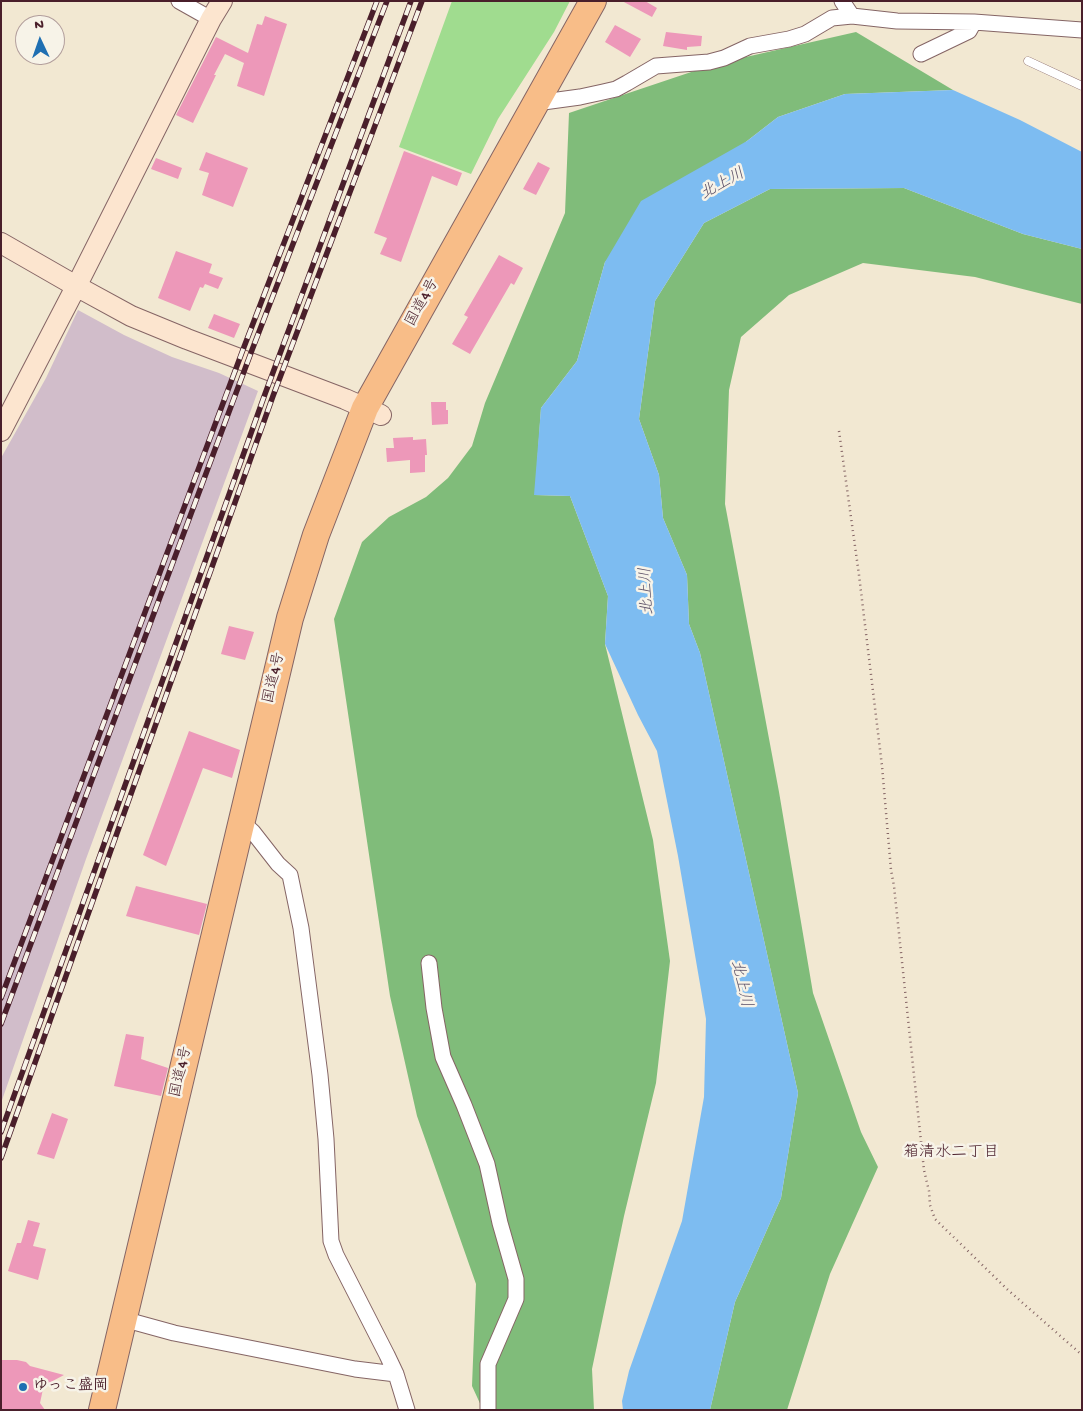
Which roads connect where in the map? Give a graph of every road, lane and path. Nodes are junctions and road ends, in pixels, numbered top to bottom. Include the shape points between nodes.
1 (179, 1) edge
2 (222, 1) edge
3 (593, 1) edge
4 (609, 1) edge
5 (842, 1) edge
6 (852, 16) junction
7 (211, 19) junction
8 (974, 22) junction
9 (1082, 30) edge
10 (922, 54) dead end
11 (1028, 61) dead end
12 (1082, 86) edge
13 (545, 101) junction
14 (1, 243) edge
15 (76, 286) junction
16 (373, 412) junction
17 (1, 431) edge
18 (839, 431) dead end
19 (247, 826) junction
20 (429, 963) dead end
21 (132, 1322) junction
22 (1082, 1355) edge
23 (396, 1374) junction
24 (102, 1410) edge
25 (120, 1410) edge
26 (407, 1410) edge
27 (488, 1410) edge

1 - 7 street
2 - 7 street
3 - 13 highway, 国道4号
4 - 13 highway, 国道4号
5 - 6 street
6 - 8 street via 897,21
6 - 13 street via 832,18 805,34 750,46 709,62 656,66 603,92
7 - 15 street
8 - 9 street
8 - 10 street via 969,31
11 - 12 lane
13 - 16 highway, 国道4号
14 - 15 street
15 - 16 street via 131,316
15 - 17 street
16 - 19 highway, 国道4号 via 316,535 290,618
18 - 22 path via 859,575 930,1205 935,1219 942,1226
19 - 21 highway, 国道4号
19 - 23 street via 290,875 301,928 320,1075 331,1241
20 - 27 street via 443,1057 487,1164 516,1279 516,1299 488,1364
21 - 23 street via 222,1343
21 - 24 highway, 国道4号
21 - 25 highway, 国道4号
23 - 26 street

